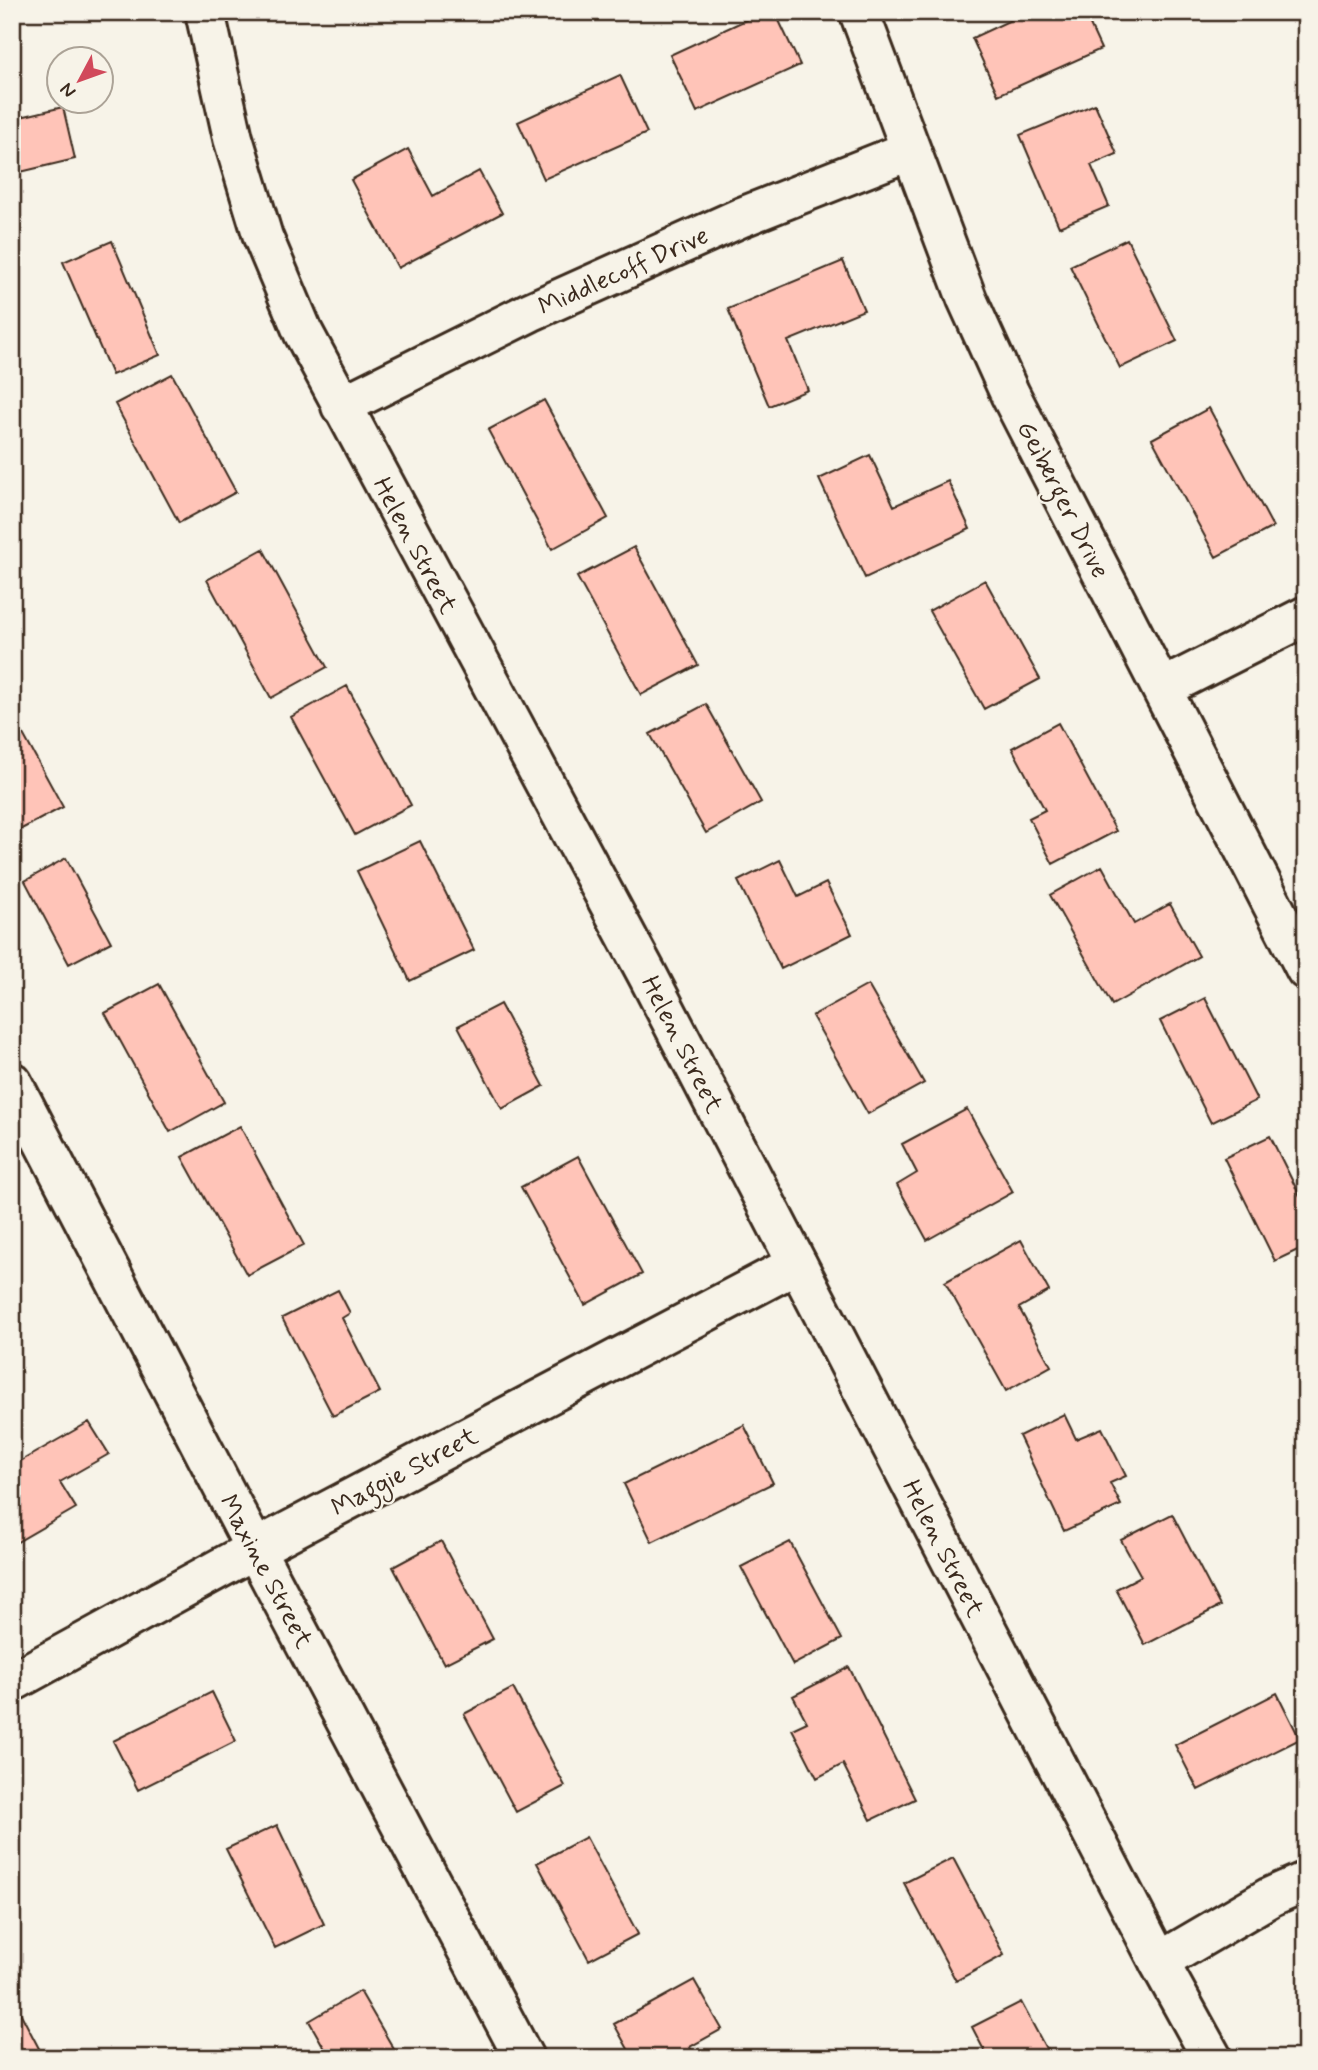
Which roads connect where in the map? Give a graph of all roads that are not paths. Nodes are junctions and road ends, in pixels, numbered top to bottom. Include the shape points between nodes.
1 (205, 12) edge
2 (859, 12) edge
3 (911, 150) junction
4 (341, 406) junction
5 (1306, 617) edge
6 (1163, 688) junction
7 (1306, 970) edge
8 (12, 1082) edge
9 (797, 1264) junction
10 (255, 1549) junction
11 (12, 1682) edge
12 (1306, 1881) edge
13 (1159, 1962) junction
14 (524, 2058) edge
15 (1212, 2058) edge

1 - 4 street, Helen Street via 233,138 263,237
2 - 3 street, Geiberger Drive
3 - 4 street, Middlecoff Drive via 742,217 530,312
3 - 6 street, Geiberger Drive via 967,299 1010,394
4 - 9 street, Helen Street via 648,976
5 - 6 street
6 - 7 street, Geiberger Drive
8 - 10 street, Maxine Street
9 - 10 street, Maggie Street
9 - 13 street, Helen Street
10 - 11 street, Maggie Street
10 - 14 street, Maxine Street
12 - 13 street
13 - 15 street, Helen Street

